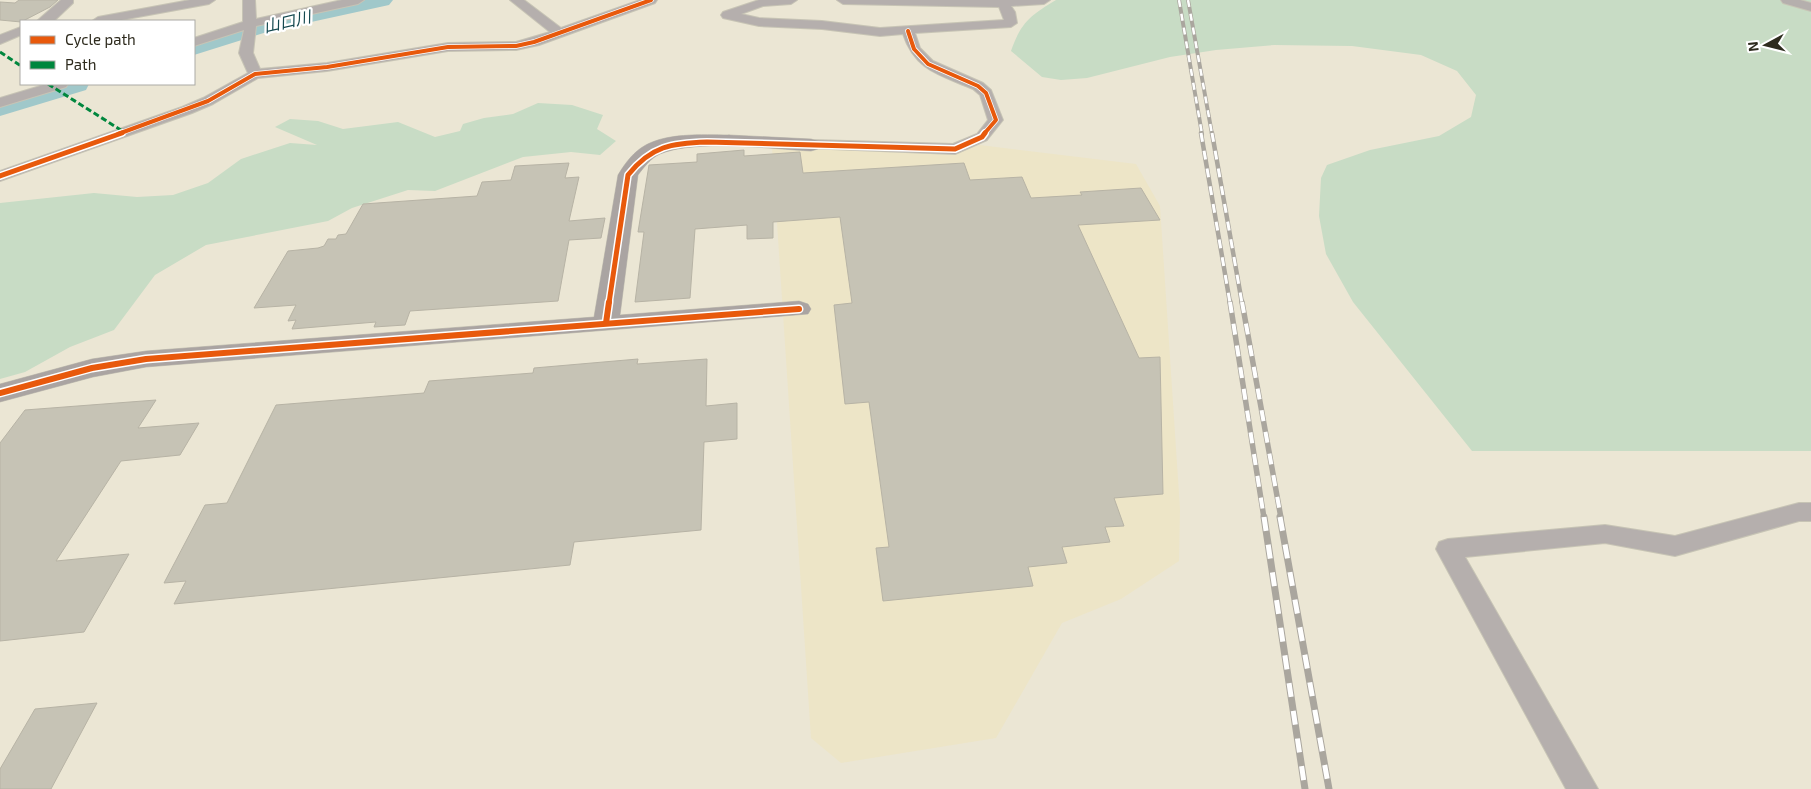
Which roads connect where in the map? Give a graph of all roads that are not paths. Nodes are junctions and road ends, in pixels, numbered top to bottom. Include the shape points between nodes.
1 (67, 0) edge
2 (209, 0) edge
3 (249, 0) edge
4 (358, 0) edge
5 (516, 0) edge
6 (651, 0) edge
7 (791, 0) edge
8 (843, 0) edge
9 (1044, 0) edge
10 (1787, 0) edge
11 (756, 2) edge
12 (1003, 3) junction
13 (1811, 7) edge
14 (46, 20) edge
15 (103, 20) edge
16 (250, 28) junction
17 (908, 31) junction
18 (20, 32) edge
19 (560, 33) junction
20 (0, 40) edge
21 (195, 42) edge
22 (255, 74) junction
23 (58, 85) edge
24 (0, 103) edge
25 (811, 145) joint
26 (0, 176) edge
27 (799, 309) dead end
28 (606, 322) junction
29 (0, 393) edge
30 (1807, 516) edge
31 (1582, 789) edge

1 - 14 street via 67,4
2 - 15 street
3 - 16 street
4 - 16 street
5 - 19 street
6 - 19 street
7 - 11 street
8 - 12 street
9 - 12 street
10 - 13 street
11 - 17 street via 727,15 759,22 880,32
12 - 17 street via 1011,23
16 - 21 street
16 - 22 street via 246,53
17 - 25 street via 914,49 928,64 978,86 986,93 996,120 982,137 955,149
18 - 20 street
19 - 22 street via 516,46 448,47 328,67
22 - 26 street via 187,110
23 - 24 street
25 - 28 street via 679,143 653,150 637,161 628,175
27 - 28 street
28 - 29 street via 146,359 92,368
30 - 31 street via 1676,546 1605,534 1448,549

